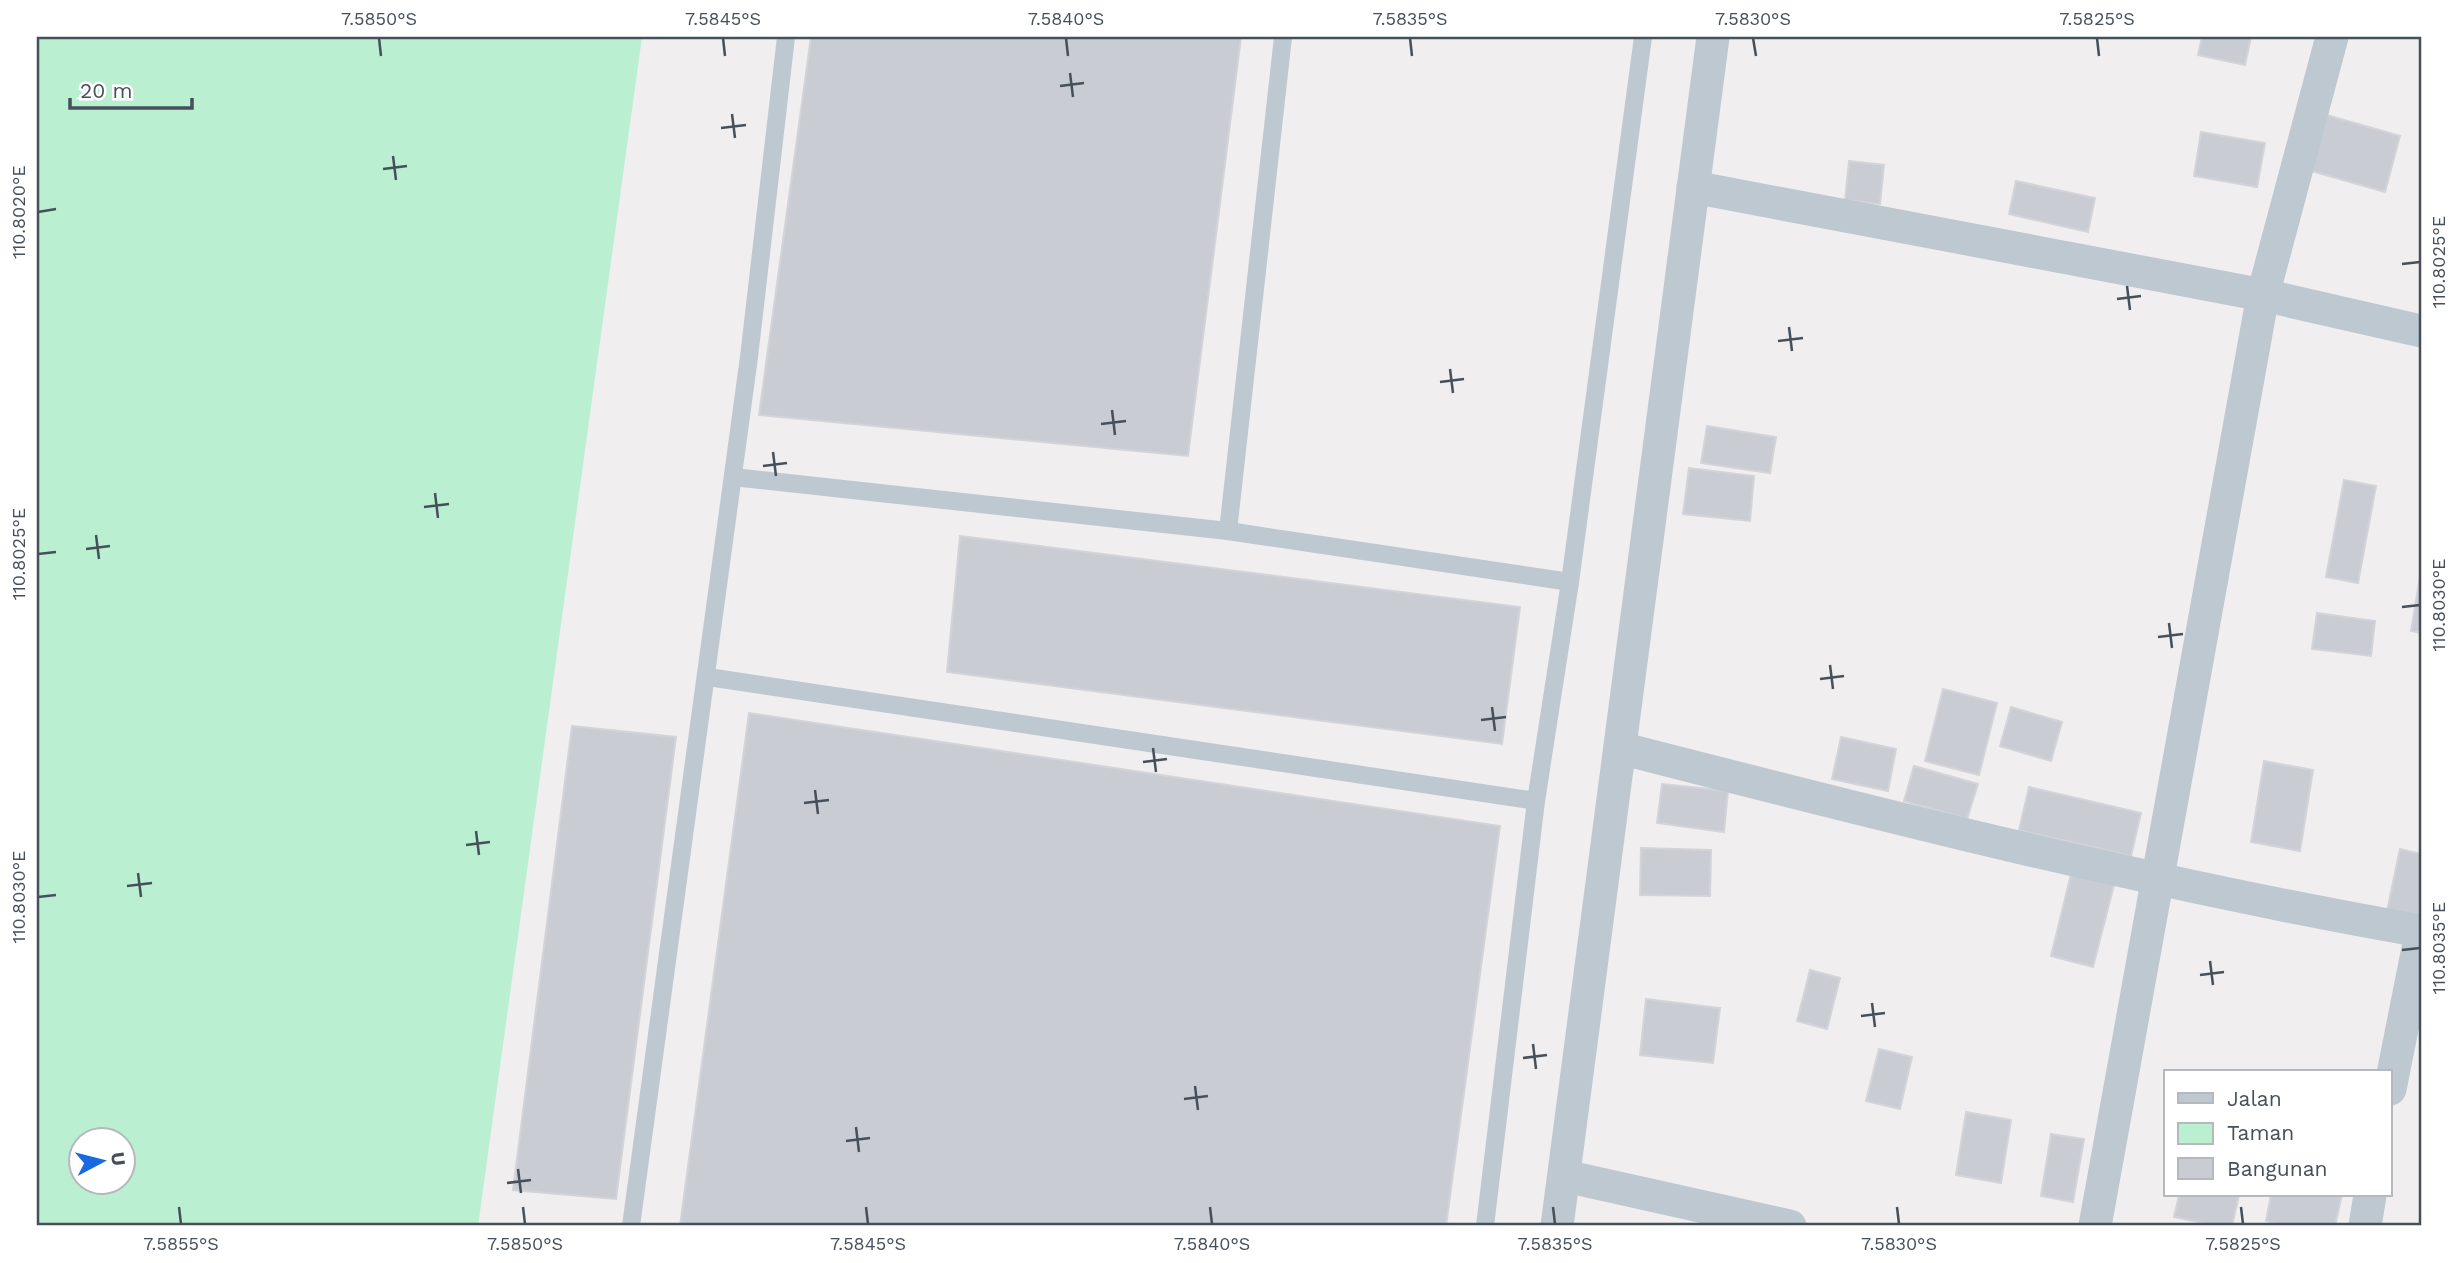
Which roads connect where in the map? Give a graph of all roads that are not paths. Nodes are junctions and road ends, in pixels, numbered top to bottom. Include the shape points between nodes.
1 (786, 37) edge
2 (1283, 37) edge
3 (1643, 37) edge
4 (1713, 37) edge
5 (2332, 37) edge
6 (1693, 187) junction
7 (2263, 295) junction
8 (2421, 331) edge
9 (733, 477) junction
10 (1228, 531) junction
11 (1570, 582) junction
12 (708, 677) junction
13 (1620, 748) junction
14 (1536, 801) junction
15 (2158, 877) junction
16 (2421, 932) edge
17 (2392, 1079) edge
18 (1565, 1176) junction
19 (2370, 1196) edge
20 (631, 1226) edge
21 (1485, 1226) edge
22 (1557, 1226) edge
23 (1790, 1226) edge
24 (2095, 1226) edge
25 (2365, 1226) edge

1 - 9 lane
2 - 10 lane
3 - 11 lane
4 - 6 street
5 - 7 street
6 - 7 street
6 - 13 street
7 - 8 street
7 - 15 street
9 - 10 lane
9 - 12 lane
10 - 11 lane
11 - 14 lane
12 - 14 lane
12 - 20 lane
13 - 15 street via 1888,817
13 - 18 street
14 - 21 lane
15 - 16 street via 2283,907
15 - 24 street
16 - 17 street
18 - 22 street
18 - 23 street
19 - 25 street

